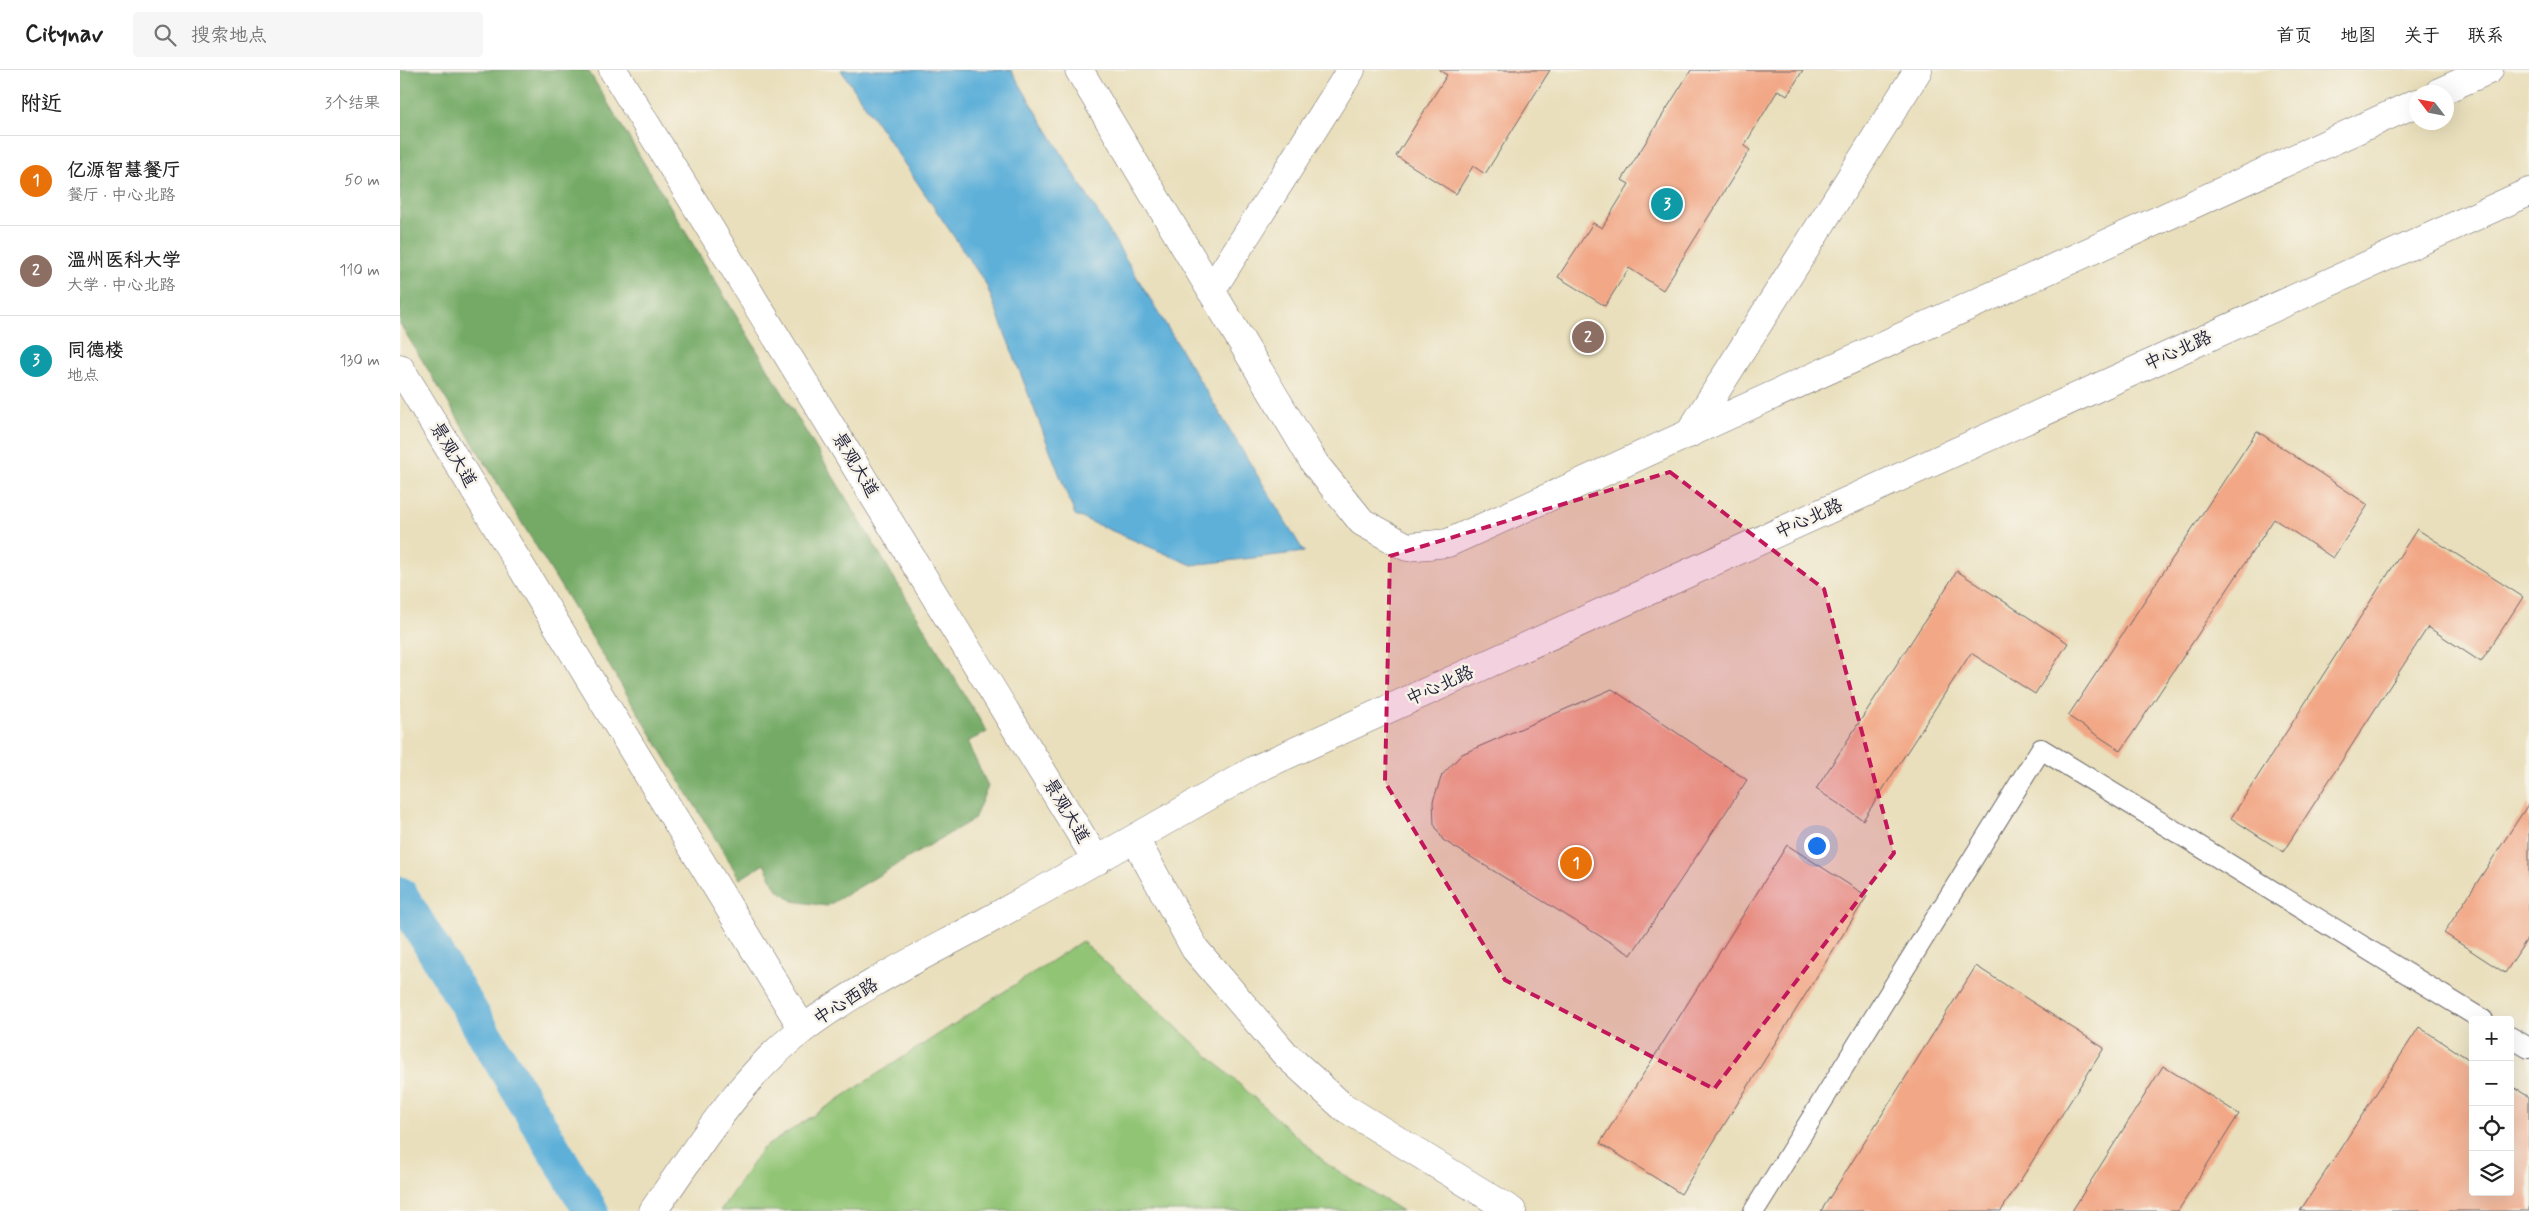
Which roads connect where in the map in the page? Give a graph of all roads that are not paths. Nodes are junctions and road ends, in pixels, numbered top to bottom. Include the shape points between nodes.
1 (613, 70) edge
2 (1079, 70) edge
3 (1350, 70) edge
4 (1918, 70) edge
5 (2489, 70) edge
6 (2454, 85) edge
7 (2409, 106) edge
8 (2529, 192) edge
9 (1211, 291) junction
10 (400, 368) edge
11 (1690, 434) junction
12 (1135, 839) junction
13 (1097, 861) junction
14 (2475, 1016) edge
15 (802, 1030) junction
16 (2514, 1039) edge
17 (2529, 1048) edge
18 (654, 1211) edge
19 (1512, 1211) edge
20 (1754, 1211) edge

1 - 13 main road, 景观大道
2 - 9 main road
3 - 9 main road
4 - 11 main road
5 - 6 main road
7 - 11 main road
8 - 12 main road, 中心北路 via 1256,769
9 - 11 main road via 1315,464 1362,522 1407,547 1448,544
10 - 15 main road, 景观大道
12 - 13 main road, 中心北路
12 - 19 main road via 1195,949 1286,1055 1342,1106
13 - 15 main road, 中心西路 via 861,990
14 - 20 lane via 2041,749
15 - 18 main road, 中心西路 via 730,1102
16 - 17 lane

